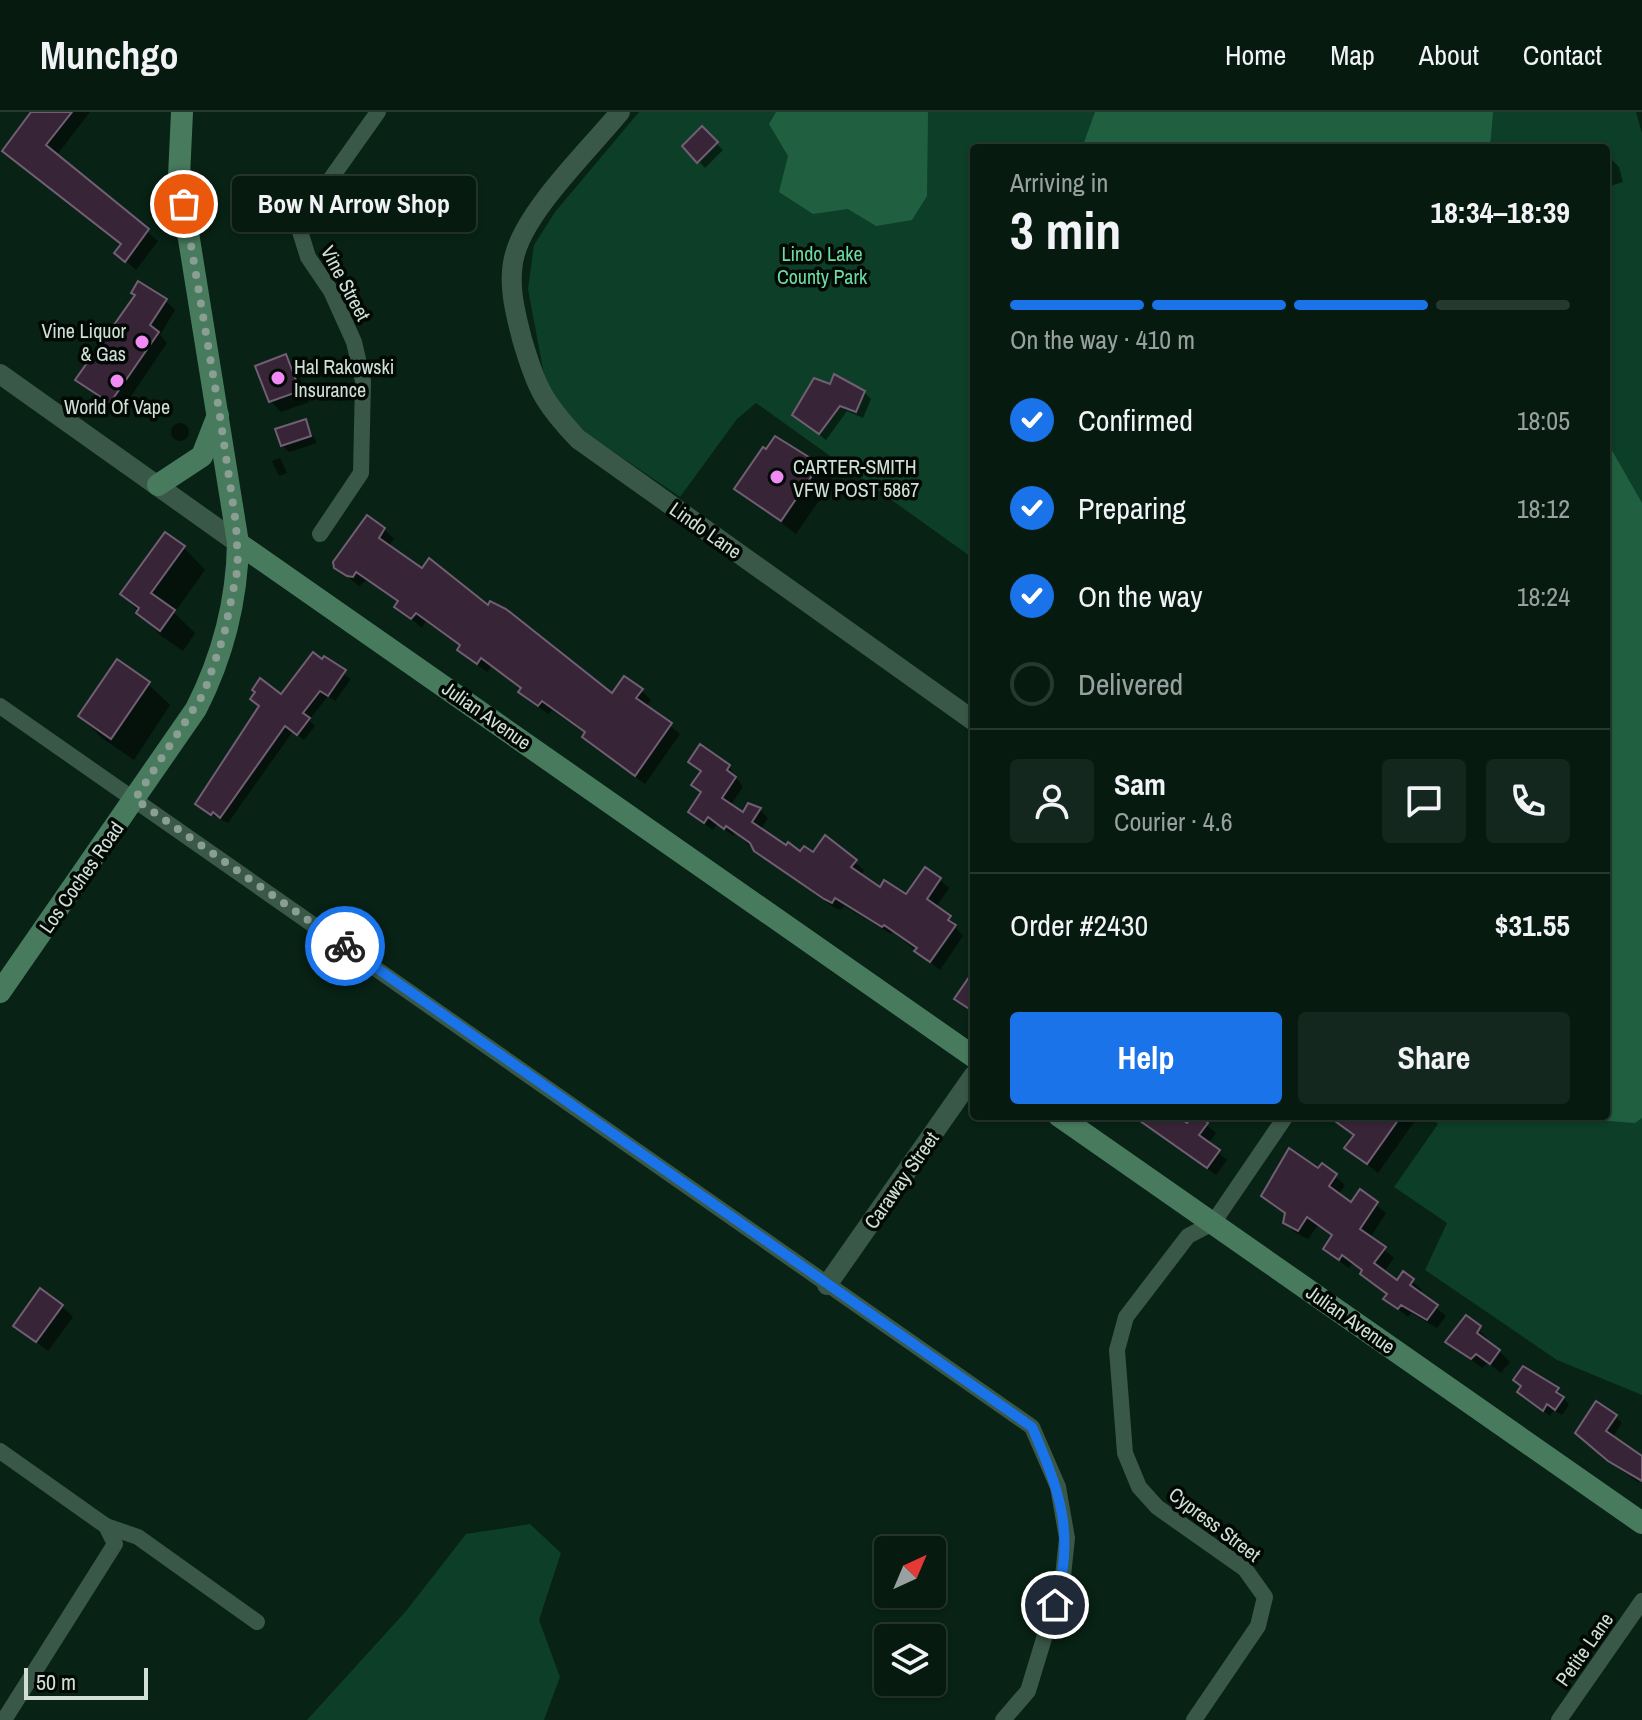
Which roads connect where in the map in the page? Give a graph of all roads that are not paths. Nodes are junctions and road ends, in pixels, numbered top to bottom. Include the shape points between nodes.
1 (182, 112) edge
2 (378, 112) edge
3 (620, 112) edge
4 (0, 374) edge
5 (219, 410) junction
6 (158, 485) junction
7 (320, 534) dead end
8 (238, 543) junction
9 (0, 706) edge
10 (970, 718) edge
11 (135, 799) junction
12 (0, 992) edge
13 (970, 1054) edge
14 (970, 1081) edge
15 (1065, 1120) edge
16 (1283, 1120) edge
17 (1213, 1223) junction
18 (827, 1285) junction
19 (0, 1451) edge
20 (1642, 1523) edge
21 (106, 1526) junction
22 (1642, 1601) edge
23 (257, 1622) dead end
24 (4, 1720) edge
25 (1003, 1720) edge
26 (1194, 1720) edge
27 (1559, 1720) edge

1 - 5 main road, Los Coches Road via 179,177
2 - 7 street, Vine Street via 298,225 308,257 331,291 354,342 363,381 361,473
3 - 10 street, Lindo Lane via 531,220 514,255 513,306 535,386 578,439
4 - 6 street, Julian Avenue
5 - 6 main road via 202,456
5 - 8 main road, Los Coches Road
6 - 8 street, Julian Avenue
8 - 11 main road, Los Coches Road via 233,594 213,673 196,709
8 - 13 main road, Julian Avenue
9 - 11 street
11 - 12 main road, Los Coches Road
11 - 18 street
14 - 18 street, Caraway Street
15 - 17 main road, Julian Avenue
16 - 17 street, Cypress Street
17 - 20 main road, Julian Avenue
17 - 26 street, Cypress Street via 1188,1236 1134,1306 1117,1350 1125,1453 1139,1487 1157,1507 1245,1569 1265,1597 1258,1626
18 - 25 street via 1032,1427 1058,1487 1067,1538 1063,1576 1028,1691
19 - 21 street
21 - 23 street via 138,1537
21 - 24 street via 114,1549
22 - 27 street, Petite Lane

